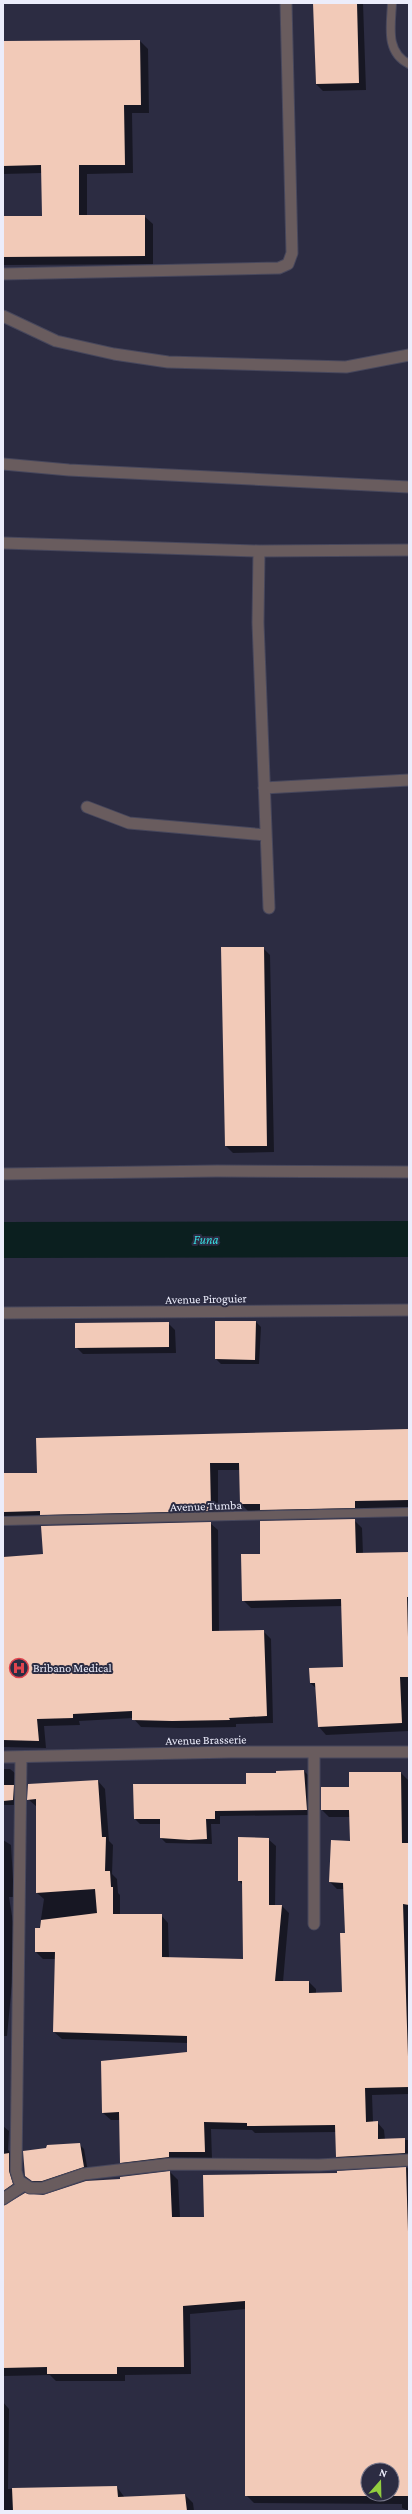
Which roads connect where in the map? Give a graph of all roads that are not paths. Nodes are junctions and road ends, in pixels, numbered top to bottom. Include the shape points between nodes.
1 (286, 3) edge
2 (392, 3) edge
3 (409, 64) edge
4 (3, 274) edge
5 (3, 316) edge
6 (409, 355) edge
7 (3, 464) edge
8 (409, 487) edge
9 (3, 543) edge
10 (409, 550) edge
11 (259, 551) junction
12 (409, 780) edge
13 (264, 788) junction
14 (87, 807) dead end
15 (266, 835) junction
16 (269, 908) dead end
17 (409, 1172) edge
18 (3, 1174) edge
19 (409, 1310) edge
20 (3, 1314) edge
21 (409, 1512) edge
22 (3, 1521) edge
23 (314, 1752) junction
24 (409, 1752) edge
25 (3, 1757) edge
26 (21, 1757) junction
27 (314, 1924) dead end
28 (409, 2160) edge
29 (24, 2186) junction
30 (3, 2199) edge

1 - 4 street via 292,253 288,264 278,268
2 - 3 lane via 393,49 398,59
5 - 6 street via 56,340 114,354 168,362 346,367
7 - 8 street via 70,470
9 - 11 street
10 - 11 street
11 - 13 street via 258,623
12 - 13 street
13 - 15 street
14 - 15 street via 129,823
15 - 16 street
17 - 18 street
19 - 20 street, Avenue Piroguier
21 - 22 lane, Avenue Tumba
23 - 24 street, Avenue Brasserie
23 - 26 street, Avenue Brasserie
23 - 27 street
25 - 26 street, Avenue Brasserie
26 - 29 street via 16,2172
28 - 29 street via 319,2165 170,2164 84,2174 43,2188
29 - 30 street

